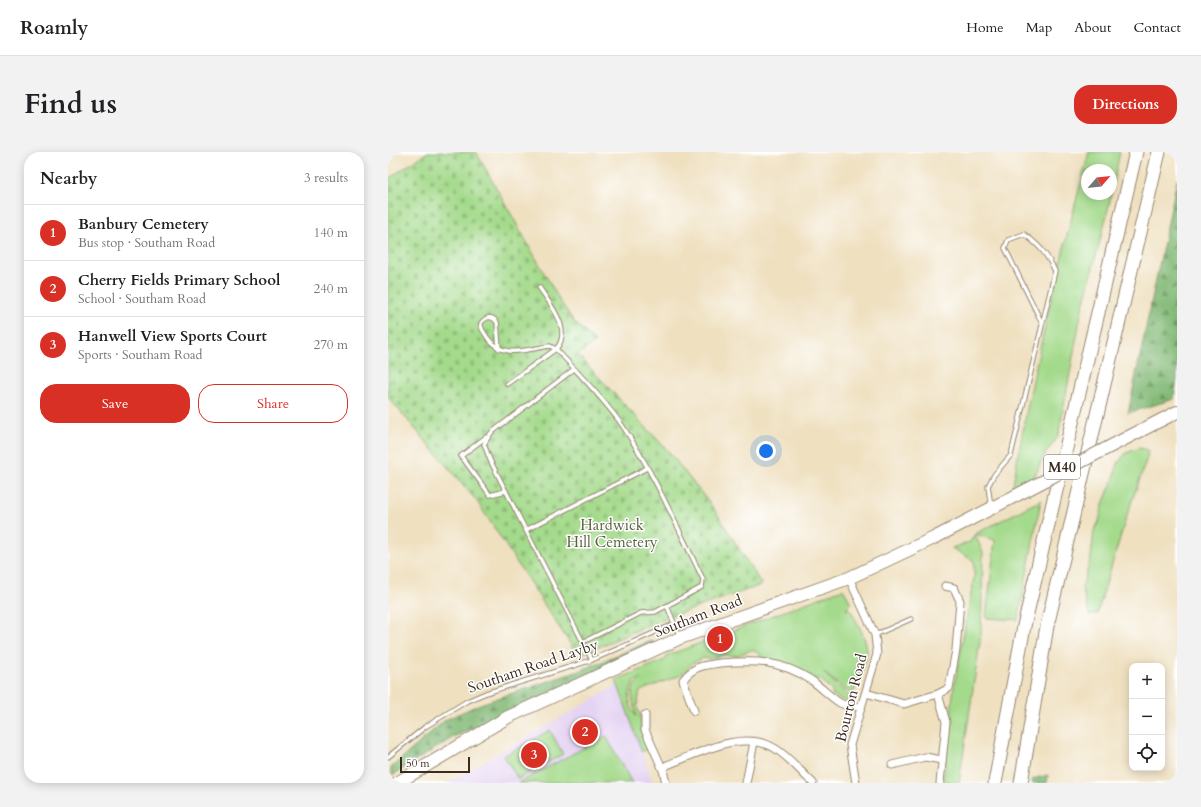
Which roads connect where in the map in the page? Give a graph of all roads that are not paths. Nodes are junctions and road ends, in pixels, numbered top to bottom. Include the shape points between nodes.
1 (1136, 152) edge
2 (1159, 152) edge
3 (539, 287) dead end
4 (1042, 323) junction
5 (499, 349) junction
6 (556, 349) junction
7 (574, 368) junction
8 (507, 384) dead end
9 (1177, 412) edge
10 (491, 433) junction
11 (647, 468) junction
12 (506, 491) junction
13 (992, 508) junction
14 (526, 530) junction
15 (849, 578) junction
16 (945, 586) dead end
17 (667, 606) junction
18 (911, 619) dead end
19 (674, 624) junction
20 (875, 635) junction
21 (680, 638) junction
22 (583, 642) junction
23 (592, 660) junction
24 (866, 693) junction
25 (938, 694) junction
26 (861, 708) junction
27 (694, 711) dead end
28 (645, 715) dead end
29 (754, 742) junction
30 (388, 757) edge
31 (942, 760) junction
32 (892, 766) dead end
33 (663, 770) junction
34 (853, 782) edge
35 (397, 783) edge
36 (666, 783) edge
37 (746, 783) edge
38 (813, 783) edge
39 (940, 783) edge
40 (995, 783) edge
41 (1021, 783) edge

1 - 40 highway, M40 via 1024,626
2 - 41 highway, M40 via 1047,626
3 - 6 lane via 560,320 563,336 562,343
4 - 4 lane via 1055,271 1038,244 1024,234 1008,240 1005,248
4 - 13 lane via 1011,455 988,486
5 - 5 lane via 497,322 494,318 484,319 480,327 491,343
5 - 6 lane via 507,352 550,346
6 - 7 lane
6 - 8 lane
7 - 10 lane
7 - 11 lane via 620,424
9 - 13 highway, Southam Road, bridge
10 - 12 lane via 486,439 485,451
10 - 12 lane via 461,456 490,496
11 - 14 lane
11 - 17 lane via 703,578 702,587
12 - 14 lane
13 - 15 highway, Southam Road
14 - 22 lane
15 - 20 street, Bourton Road
15 - 21 highway, Southam Road
16 - 25 street via 954,588 960,601 956,650 949,688
17 - 19 lane
17 - 22 lane via 655,612 641,613
18 - 20 lane
19 - 21 lane
19 - 23 lane, Southam Road Layby
20 - 24 street, Bourton Road via 877,654
21 - 35 highway, Southam Road via 508,717
22 - 23 lane
23 - 30 lane, Southam Road Layby via 467,701 425,727
24 - 25 street via 904,704
24 - 26 street, Bourton Road
25 - 31 street via 946,722
26 - 27 street via 841,704 812,680 789,669 751,660 702,665 689,671 683,680
26 - 34 street, Bourton Road via 850,745
28 - 33 street via 645,730
29 - 33 street via 727,743 667,765
29 - 37 street
29 - 38 street via 766,744 777,750
31 - 32 street via 925,757
31 - 39 street
33 - 36 street

